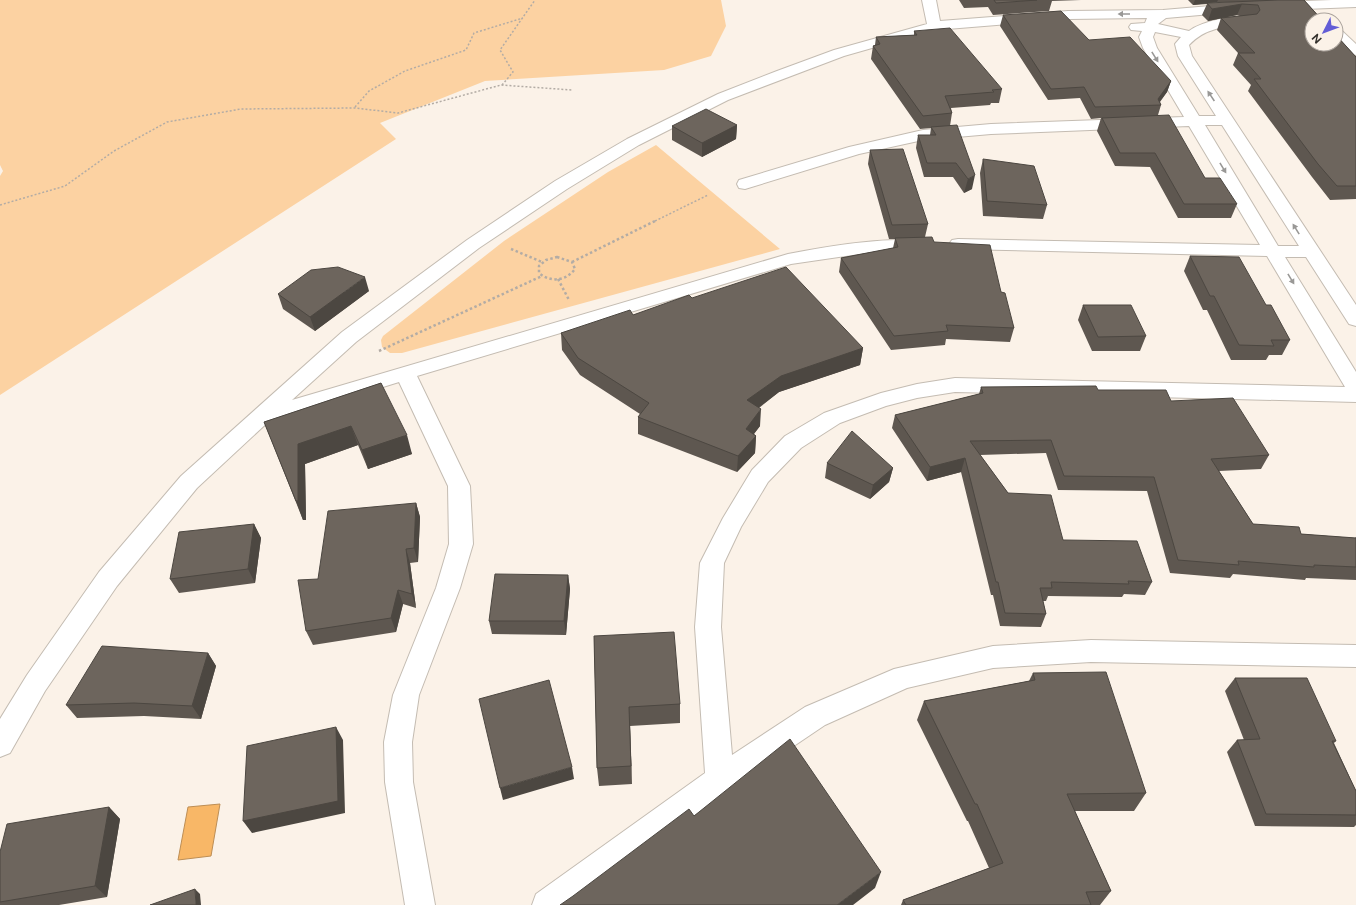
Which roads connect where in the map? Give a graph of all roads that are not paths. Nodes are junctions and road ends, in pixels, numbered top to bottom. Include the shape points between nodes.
1 (928, 0) edge
2 (1178, 0) edge
3 (1356, 3) edge
4 (1305, 5) junction
5 (1270, 6) edge
6 (1248, 7) edge
7 (1190, 11) junction
8 (1313, 12) edge
9 (1163, 14) junction
10 (1356, 16) edge
11 (1344, 17) edge
12 (1260, 20) edge
13 (977, 21) junction
14 (934, 26) junction
15 (1151, 27) junction
16 (1189, 35) junction
17 (1344, 40) edge
18 (1356, 51) edge
19 (1227, 120) junction
20 (1194, 121) junction
21 (745, 184) dead end
22 (1273, 250) junction
23 (1311, 252) junction
24 (1356, 320) edge
25 (405, 372) junction
26 (1356, 389) edge
27 (1356, 395) edge
28 (259, 418) junction
29 (1356, 656) edge
30 (0, 744) edge
31 (720, 779) junction
32 (420, 905) edge
33 (546, 905) edge

1 - 14 street
2 - 7 street
3 - 4 street
4 - 5 street
4 - 8 street
6 - 7 street
7 - 9 street
7 - 16 street via 1184,22
9 -> 13 street via 1068,14
9 - 15 street via 1152,21
10 - 11 street
12 - 16 street via 1231,21 1206,26
13 - 14 street
13 - 15 street via 1052,28
14 - 28 street via 839,53 782,74 723,97 633,142 561,185 473,244 349,337
15 - 16 street
15 -> 20 street via 1146,37 1150,48
19 -> 16 street via 1185,56 1182,44
17 - 18 street
19 - 20 street
23 -> 19 street
20 - 21 street via 991,129 923,135 855,150
20 -> 22 street
22 - 23 street
22 - 25 street via 910,244 842,249 788,259
22 -> 26 street
23 - 24 street
25 - 28 street
25 - 32 street via 459,486 461,544 448,588 406,695 398,742 399,782
27 - 31 street via 954,385 881,400 832,418 793,442 760,476 731,524 712,563 708,627
28 - 30 street via 190,482 108,580 36,682
29 - 31 street via 1091,651 993,656 903,677 815,716
31 - 33 street

